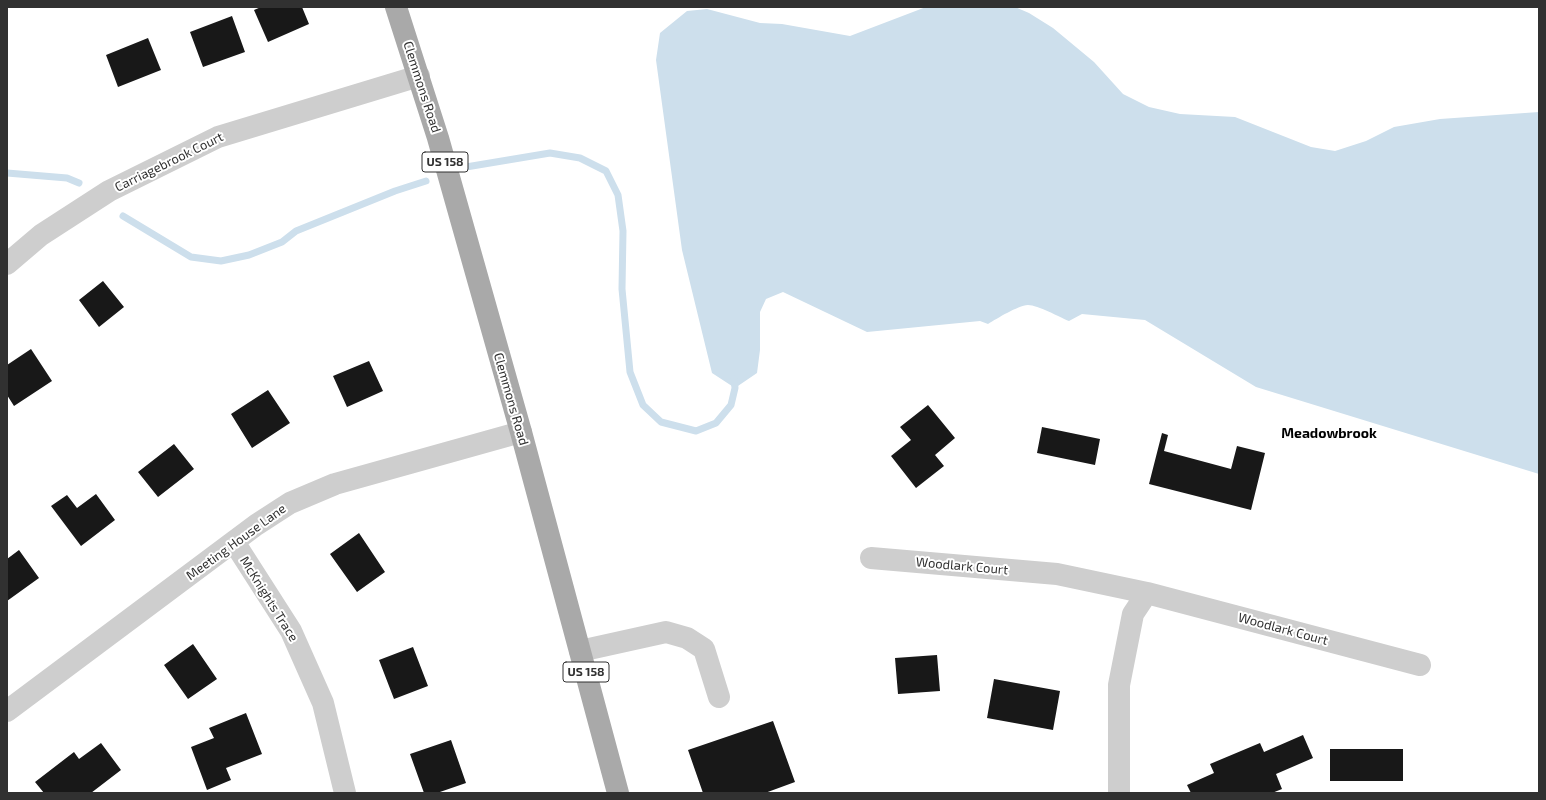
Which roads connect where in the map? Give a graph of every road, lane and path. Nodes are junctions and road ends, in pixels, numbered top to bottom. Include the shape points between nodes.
1 (396, 7) edge
2 (419, 76) junction
3 (7, 264) edge
4 (521, 432) junction
5 (234, 542) junction
6 (871, 558) dead end
7 (1147, 593) junction
8 (580, 651) junction
9 (1420, 665) dead end
10 (719, 697) dead end
11 (7, 710) edge
12 (346, 793) edge
13 (618, 793) edge
14 (1119, 793) edge

1 - 2 main road, Clemmons Road / US 158
2 - 3 street, Carriagebrook Court via 218,137 109,191 41,235
2 - 4 main road, Clemmons Road / US 158
4 - 5 street, Meeting House Lane via 334,484 290,503
4 - 8 main road, Clemmons Road / US 158
5 - 11 street, Meeting House Lane
5 - 12 street, McKnights Trace via 294,638 323,703
6 - 7 street, Woodlark Court via 1057,574
7 - 9 street, Woodlark Court
7 - 14 street via 1133,614 1119,684
8 - 10 street via 666,632 687,638 704,649
8 - 13 main road, Clemmons Road / US 158

